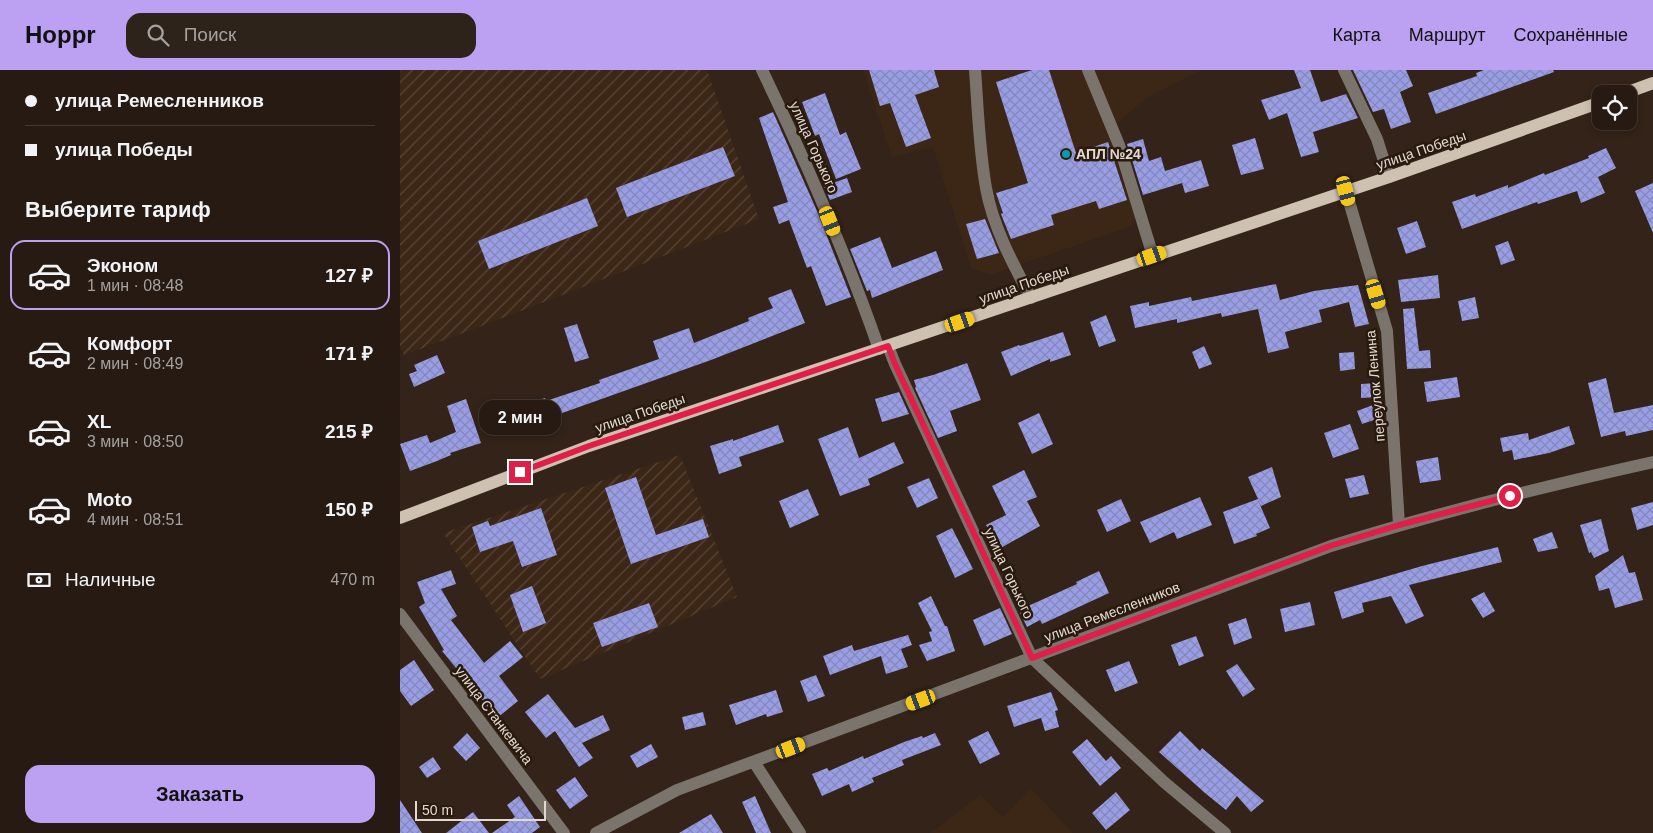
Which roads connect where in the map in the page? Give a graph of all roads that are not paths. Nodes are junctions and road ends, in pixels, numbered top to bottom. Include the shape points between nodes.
1 (762, 70) edge
2 (975, 70) edge
3 (1088, 70) edge
4 (1344, 70) edge
5 (1653, 83) edge
6 (1637, 89) edge
7 (1592, 105) edge
8 (1389, 177) junction
9 (1346, 191) junction
10 (1152, 256) junction
11 (1031, 298) junction
12 (884, 347) junction
13 (1653, 462) edge
14 (400, 518) edge
15 (1399, 525) junction
16 (400, 614) edge
17 (1032, 658) junction
18 (754, 762) junction
19 (564, 833) edge
20 (596, 833) edge
21 (800, 833) edge
22 (1225, 833) edge

1 - 12 street, улица Горького via 800,148 867,314
2 - 11 street via 986,190 998,227
3 - 10 street via 1119,145
4 - 8 street via 1377,139
5 - 6 main road
7 - 8 main road, улица Победы
8 - 9 main road, улица Победы
9 - 10 main road, улица Победы
9 - 15 street, переулок Ленина via 1388,331
10 - 11 main road, улица Победы
11 - 12 main road, улица Победы
12 - 14 main road, улица Победы via 589,446
12 - 17 street, улица Горького via 895,364
13 - 15 street, улица Ремесленников
15 - 17 street, улица Ремесленников via 1330,546
16 - 19 street, улица Станкевича
17 - 18 street, улица Ремесленников
17 - 22 street, улица Горького via 1164,782
18 - 20 street, улица Ремесленников via 677,790
18 - 21 street

